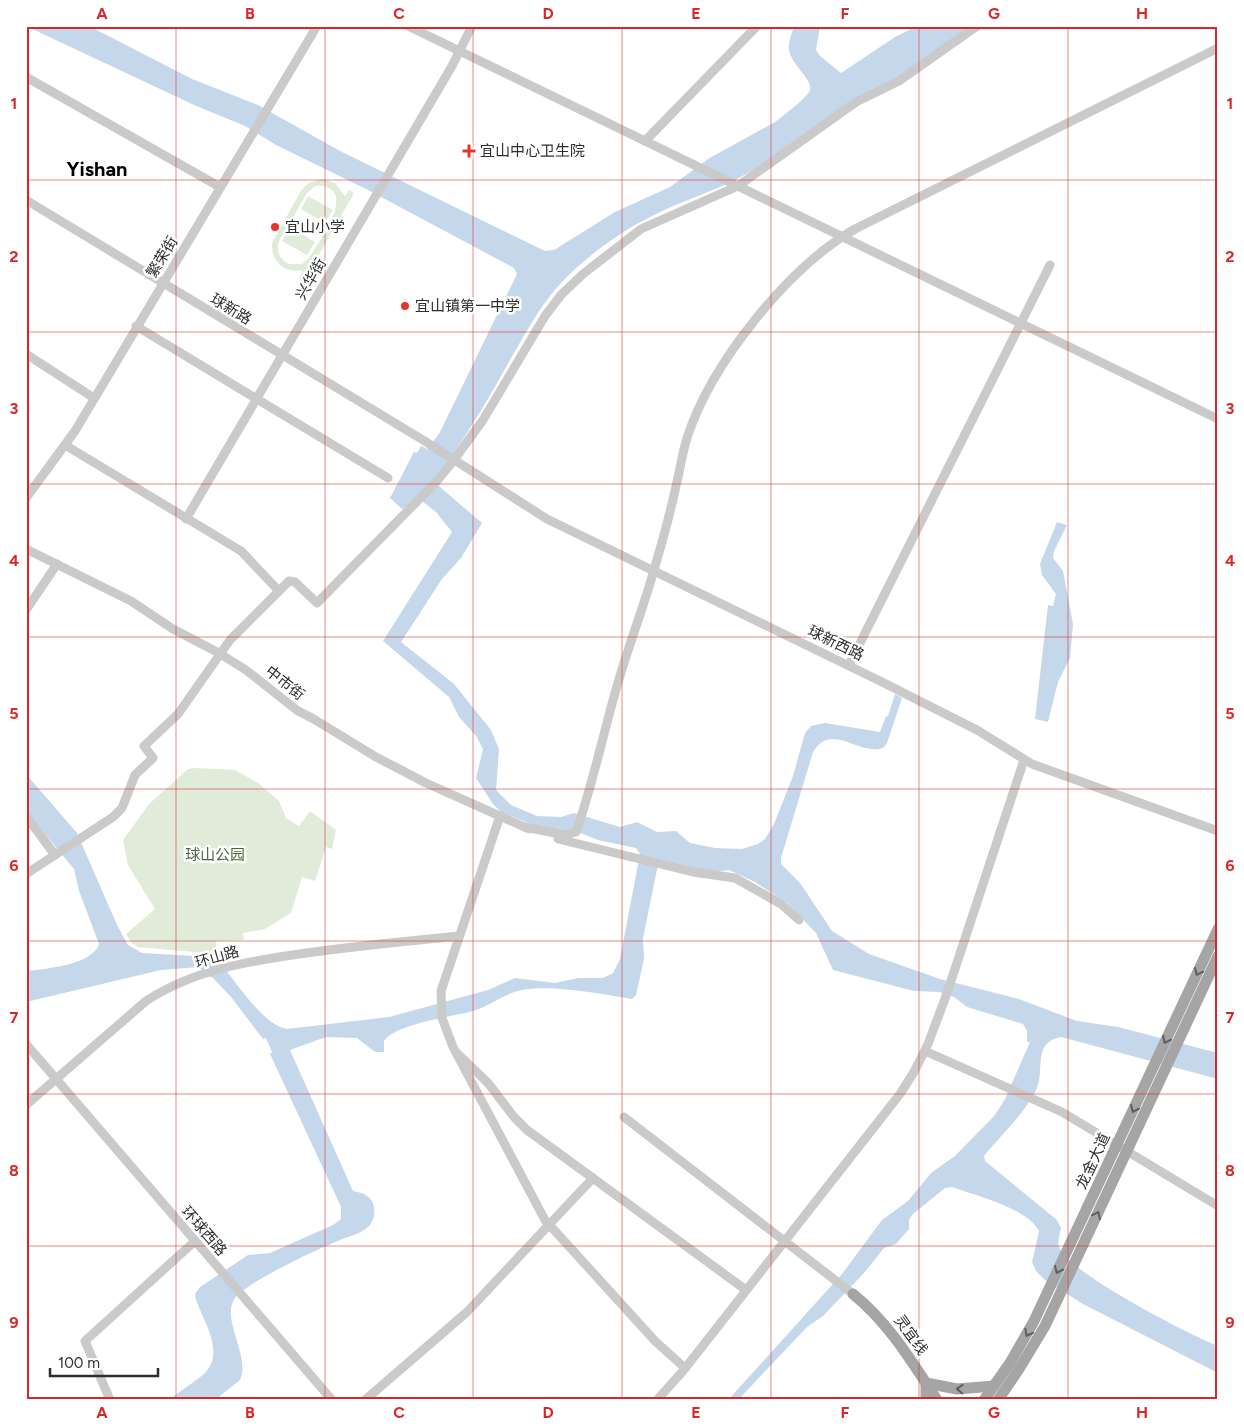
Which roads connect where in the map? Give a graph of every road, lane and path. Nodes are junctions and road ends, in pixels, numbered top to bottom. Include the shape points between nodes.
1 (317, 26) edge
2 (408, 26) edge
3 (472, 26) edge
4 (757, 26) edge
5 (977, 26) edge
6 (1218, 48) edge
7 (460, 51) junction
8 (26, 77) edge
9 (645, 141) junction
10 (734, 184) junction
11 (220, 187) junction
12 (26, 200) edge
13 (842, 236) junction
14 (1050, 265) dead end
15 (162, 283) junction
16 (1019, 322) junction
17 (136, 326) junction
18 (26, 354) edge
19 (282, 356) junction
20 (94, 398) junction
21 (257, 399) junction
22 (1218, 419) edge
23 (65, 445) junction
24 (453, 459) junction
25 (388, 478) dead end
26 (26, 498) edge
27 (186, 519) junction
28 (26, 549) edge
29 (57, 564) junction
30 (654, 572) junction
31 (279, 591) junction
32 (26, 610) edge
33 (221, 654) junction
34 (849, 665) junction
35 (1024, 760) junction
36 (26, 816) edge
37 (500, 816) junction
38 (525, 827) junction
39 (1218, 831) edge
40 (56, 854) junction
41 (26, 874) edge
42 (799, 920) dead end
43 (1218, 930) edge
44 (459, 936) junction
45 (1218, 956) edge
46 (1183, 1017) junction
47 (26, 1044) edge
48 (925, 1051) junction
49 (455, 1052) junction
50 (56, 1079) junction
51 (26, 1106) edge
52 (624, 1117) dead end
53 (1122, 1147) junction
54 (592, 1178) junction
55 (1218, 1206) edge
56 (549, 1226) junction
57 (785, 1240) junction
58 (195, 1242) junction
59 (746, 1290) junction
60 (853, 1294) joint
61 (685, 1368) junction
62 (926, 1383) junction
63 (998, 1395) edge
64 (110, 1400) edge
65 (332, 1400) edge
66 (365, 1400) edge
67 (657, 1400) edge
68 (926, 1400) edge
69 (938, 1400) edge
70 (984, 1400) edge

1 - 11 street, 繁荣街
2 - 7 street
3 - 7 street, 兴华街
4 - 9 street
5 - 10 street via 899,81 856,102
6 - 13 street
7 - 9 street
7 - 19 street, 兴华街
8 - 11 street
9 - 10 street
10 - 13 street
10 - 24 street via 641,229 572,284 545,316 483,420
11 - 15 street, 繁荣街
12 - 15 street, 球新路
13 - 16 street
13 - 30 street via 805,265 769,304 732,353 706,395 682,454
14 - 16 street
15 - 17 street, 繁荣街
15 - 19 street, 球新路
16 - 22 street
16 - 34 street
17 - 20 street, 繁荣街
17 - 21 street
18 - 20 street
19 - 21 street, 兴华街
19 - 24 street, 球新路
20 - 23 street, 繁荣街
21 - 25 street
21 - 27 street, 兴华街
23 - 26 street, 繁荣街
23 - 27 street
24 - 30 street, 球新西路 via 547,520
24 - 31 street via 437,482 317,603 295,582 289,582
27 - 31 street via 241,551
28 - 29 street, 中市街
29 - 32 street
29 - 33 street, 中市街 via 131,601
30 - 34 street, 球新西路
30 - 38 street via 617,686 576,832 565,835
31 - 33 street
33 - 37 street, 中市街 via 298,711 354,746
33 - 40 street via 178,714 144,746 153,758 135,775 122,808 110,820
34 - 35 street, 球新西路 via 977,730
35 - 39 street, 球新西路
35 - 48 street
36 - 40 street
37 - 38 street, 中市街
37 - 44 street
38 - 42 street via 539,834 658,864 741,880 781,904
40 - 41 street
43 -> 46 main road, 龙金大道
44 - 49 street via 440,990 442,1018
44 - 50 street, 环山路 via 229,965 202,974 146,1001
45 - 46 main road, 龙金大道
46 - 53 main road, 龙金大道
47 - 50 street, 环球西路
48 - 53 street via 1062,1112
48 - 57 street via 904,1089
49 - 54 street via 488,1083 522,1126
49 - 56 street
50 - 51 street, 环山路
50 - 58 street, 环球西路
52 - 57 street
53 - 55 street
53 - 63 main road, 龙金大道 via 1054,1294 1023,1342
54 - 56 street
54 - 59 street
56 - 61 street via 655,1341
56 - 66 street via 467,1312
57 - 59 street
57 - 60 street
58 - 64 street via 86,1341
58 - 65 street, 环球西路
59 - 61 street
60 - 62 main road, 灵宜线 via 885,1324
61 - 67 street
63 -> 62 main road
62 - 68 main road
62 - 69 main road, 灵宜线
63 - 70 main road, 龙金大道

